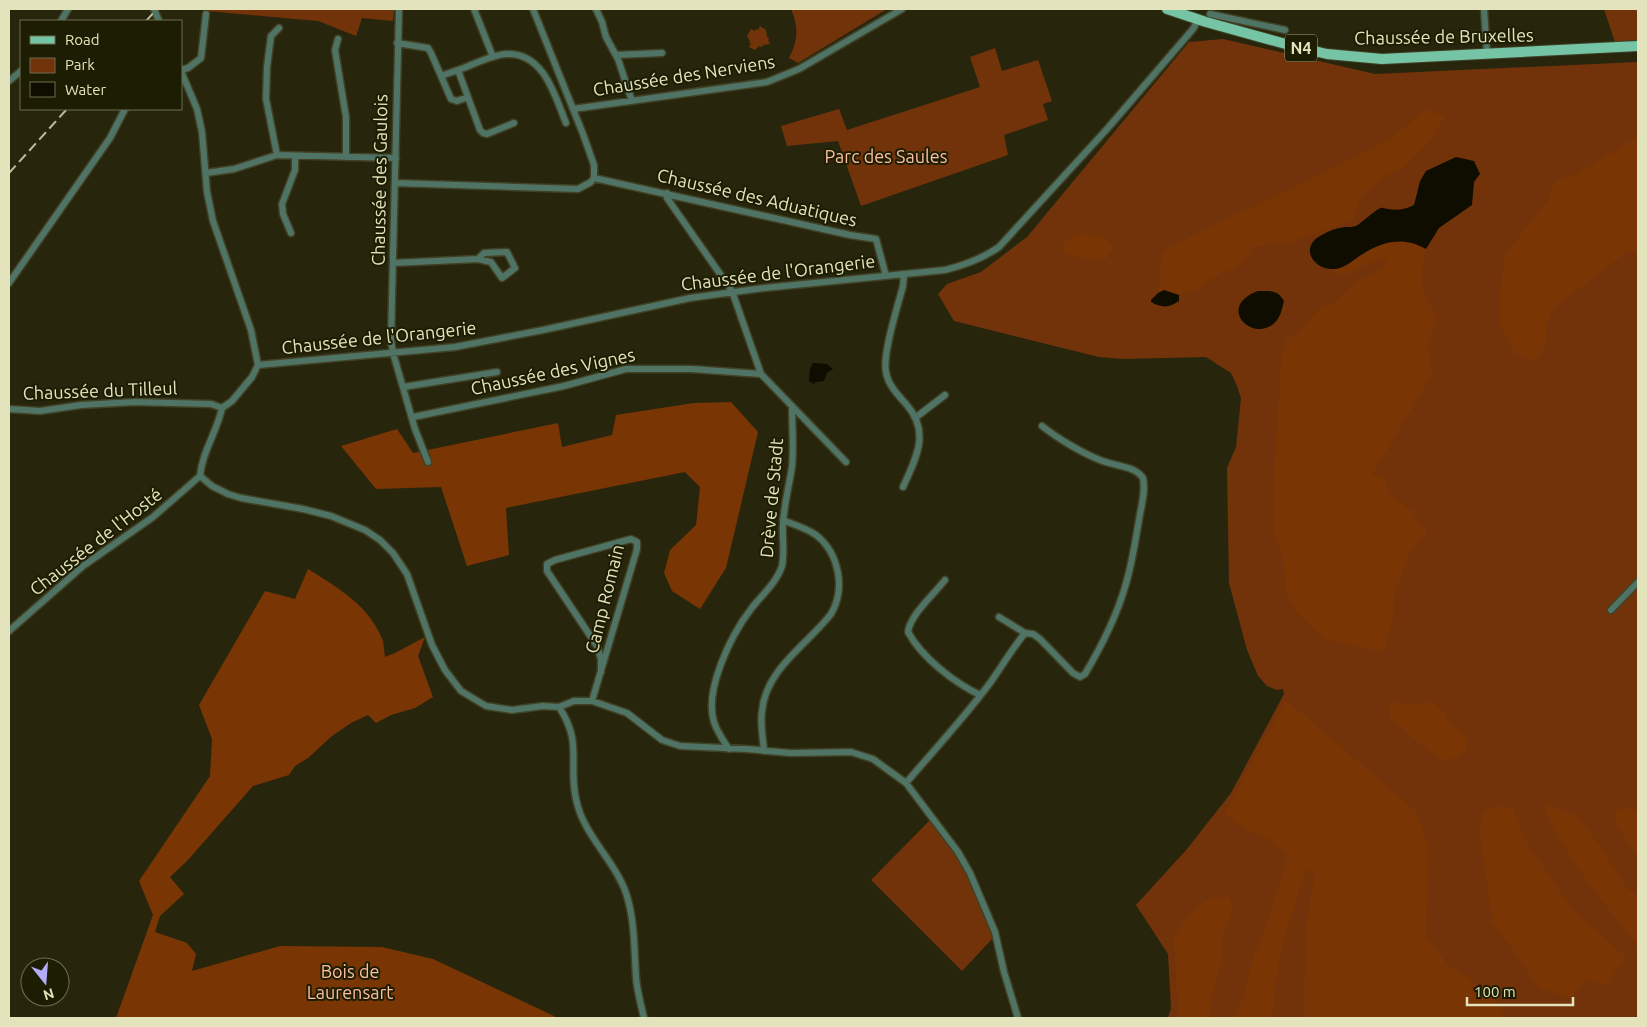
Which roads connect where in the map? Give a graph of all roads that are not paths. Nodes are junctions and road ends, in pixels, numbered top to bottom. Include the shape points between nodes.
1 (68, 9) edge
2 (399, 9) edge
3 (474, 9) edge
4 (533, 9) edge
5 (596, 9) edge
6 (902, 9) edge
7 (1167, 9) edge
8 (1484, 9) edge
9 (206, 14) dead end
10 (1206, 16) edge
11 (62, 20) edge
12 (279, 28) dead end
13 (1285, 30) dead end
14 (338, 39) dead end
15 (397, 43) junction
16 (1638, 46) edge
17 (662, 53) dead end
18 (1487, 54) junction
19 (616, 55) junction
20 (493, 57) junction
21 (458, 70) junction
22 (20, 71) edge
23 (182, 71) edge
24 (182, 73) edge
25 (441, 76) junction
26 (9, 81) edge
27 (563, 86) junction
28 (552, 90) junction
29 (468, 97) junction
30 (569, 100) junction
31 (632, 101) junction
32 (558, 104) junction
33 (573, 109) junction
34 (124, 110) edge
35 (514, 123) dead end
36 (566, 123) dead end
37 (277, 155) junction
38 (295, 156) junction
39 (346, 157) junction
40 (396, 158) junction
41 (206, 173) junction
42 (594, 178) junction
43 (395, 183) junction
44 (667, 193) junction
45 (291, 233) dead end
46 (478, 259) junction
47 (393, 263) junction
48 (904, 274) junction
49 (886, 276) junction
50 (9, 283) edge
51 (732, 291) junction
52 (393, 352) junction
53 (258, 365) junction
54 (497, 372) dead end
55 (761, 374) junction
56 (403, 387) junction
57 (945, 395) dead end
58 (792, 406) junction
59 (9, 408) edge
60 (222, 408) junction
61 (413, 417) junction
62 (915, 418) junction
63 (1042, 426) dead end
64 (428, 462) dead end
65 (846, 462) dead end
66 (200, 476) junction
67 (903, 487) dead end
68 (783, 520) junction
69 (945, 580) dead end
70 (1638, 582) edge
71 (1611, 610) dead end
72 (999, 617) dead end
73 (9, 631) edge
74 (1025, 633) junction
75 (601, 672) junction
76 (980, 695) junction
77 (592, 702) junction
78 (560, 707) junction
79 (729, 749) junction
80 (764, 751) junction
81 (906, 783) junction
82 (644, 1018) edge
83 (1018, 1018) edge

1 - 11 street
2 - 15 street, Chaussée des Gaulois
3 - 20 street
4 - 27 street
5 - 19 street
6 - 31 street, Chaussée des Nerviens via 799,69 767,82
7 - 10 main road, Chaussée de Bruxelles / N4
8 - 18 street
9 - 23 street via 201,58
10 - 13 street via 1233,18
10 - 18 main road, Chaussée de Bruxelles / N4 via 1256,37 1327,54 1382,58
10 - 48 street, Chaussée de l'Orangerie via 999,247 960,266
12 - 37 street via 271,36 266,83
14 - 39 street via 336,50 346,117
15 - 25 street via 428,48
15 - 40 street, Chaussée des Gaulois
16 - 18 main road, Chaussée de Bruxelles / N4
17 - 19 street
19 - 31 street
20 - 21 street
20 - 28 street via 512,54 531,62 546,76
21 - 25 street
21 - 29 street
22 - 26 street
24 - 41 street via 197,110
25 - 29 street via 451,99 457,101
27 - 28 street
27 - 30 street
28 - 32 street
29 - 35 street via 483,133
30 - 32 street
30 - 33 street
31 - 33 street, Chaussée des Nerviens
32 - 36 street
33 - 42 street via 594,165
34 - 50 street via 110,138
37 - 38 street
37 - 41 street via 234,169
38 - 39 street
38 - 45 street via 295,170 282,204
39 - 40 street
40 - 43 street, Chaussée des Gaulois
41 - 53 street via 213,221 251,330
42 - 43 street via 578,188
42 - 44 street, Chaussée des Aduatiques
43 - 47 street, Chaussée des Gaulois
44 - 49 street, Chaussée des Aduatiques via 876,240
44 - 51 street via 667,198
46 - 46 street via 484,253 507,252 515,268 502,278 491,262
46 - 47 street
47 - 52 street, Chaussée des Gaulois
48 - 49 street, Chaussée de l'Orangerie
48 - 62 street via 885,371 890,384
49 - 51 street, Chaussée de l'Orangerie
51 - 52 street, Chaussée de l'Orangerie via 471,344
51 - 55 street
52 - 53 street, Chaussée de l'Orangerie
52 - 56 street, Chaussée des Gaulois
53 - 60 street via 252,378
54 - 56 street
55 - 58 street
55 - 61 street, Chaussée des Vignes via 626,369 564,386
56 - 61 street, Chaussée des Gaulois
57 - 62 street
58 - 65 street
58 - 68 street, Drève de Stadt via 792,466
59 - 60 street, Chaussée du Tilleul via 40,411 135,402 211,404
60 - 66 street
61 - 64 street, Chaussée des Gaulois
62 - 67 street via 919,448
63 - 74 street via 1098,460 1138,473 1144,484 1125,589 1085,674 1080,677 1073,673 1040,639
66 - 73 street, Chaussée de l'Hosté via 153,517 83,566
66 - 78 street via 228,494 331,516 374,536 393,552 407,574 434,650 461,691 476,701 499,709
68 - 79 street, Drève de Stadt via 781,568 731,639 714,690 713,719
68 - 80 street via 812,533 826,545 835,562 839,592 831,614 769,685 761,715
69 - 76 street via 914,618 908,632 934,663 958,683
70 - 71 street
72 - 74 street
74 - 76 street
75 - 75 street, Camp Romain via 637,550 637,542 632,539 547,564 547,571 597,646
75 - 77 street, Camp Romain
76 - 81 street
77 - 78 street via 574,701
77 - 79 street via 627,713 656,736 673,744
78 - 82 street via 574,741 575,798 580,816 619,877 630,907 637,987
79 - 80 street
80 - 81 street via 856,753 873,759
81 - 83 street via 970,873 995,932

